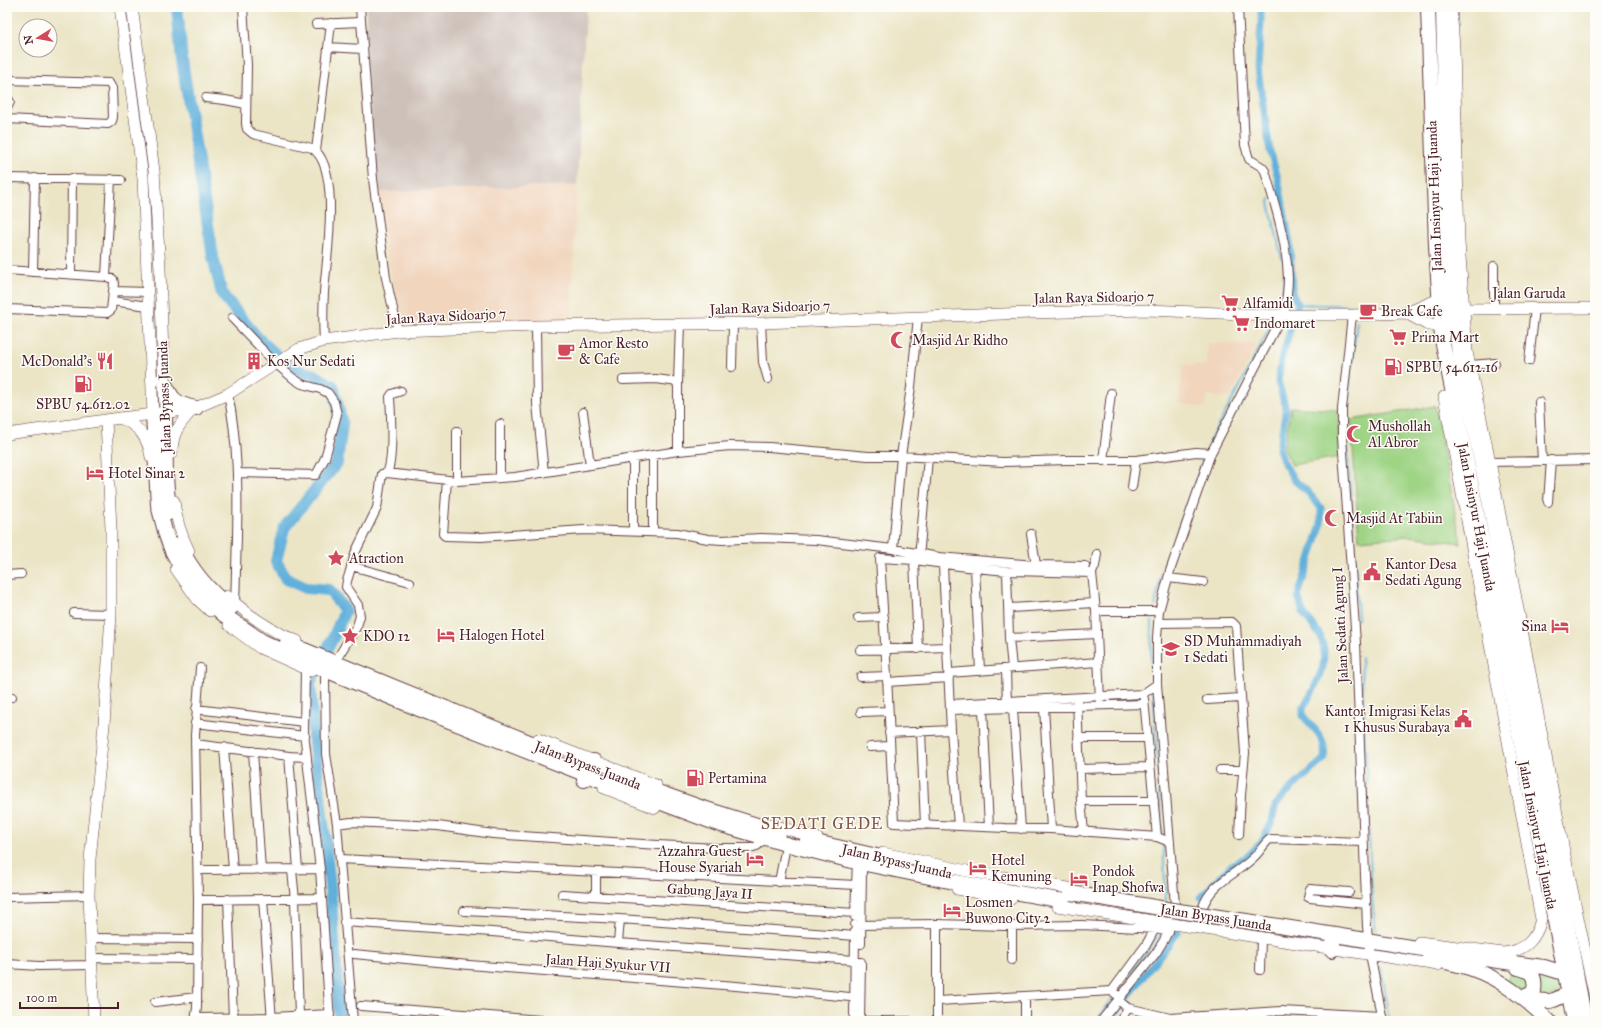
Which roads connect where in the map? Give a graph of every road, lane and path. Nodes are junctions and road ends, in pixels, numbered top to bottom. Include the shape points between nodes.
1 (120, 7) edge
2 (132, 7) edge
3 (243, 7) edge
4 (360, 7) edge
5 (1238, 7) edge
6 (1428, 7) edge
7 (1443, 7) edge
8 (1451, 7) edge
9 (1589, 7) edge
10 (1595, 11) edge
11 (361, 22) junction
12 (331, 23) junction
13 (316, 24) dead end
14 (328, 47) junction
15 (362, 49) junction
16 (7, 80) edge
17 (7, 96) edge
18 (206, 98) dead end
19 (246, 104) junction
20 (7, 108) edge
21 (1431, 114) junction
22 (1447, 114) junction
23 (7, 119) edge
24 (316, 151) junction
25 (7, 178) edge
26 (35, 178) junction
27 (72, 178) junction
28 (111, 179) junction
29 (121, 180) dead end
30 (1453, 242) junction
31 (1494, 266) dead end
32 (7, 270) edge
33 (33, 272) junction
34 (71, 274) junction
35 (106, 277) junction
36 (113, 291) junction
37 (135, 292) junction
38 (148, 292) junction
39 (1439, 299) junction
40 (112, 301) junction
41 (134, 304) junction
42 (148, 306) junction
43 (1535, 308) junction
44 (1595, 308) edge
45 (7, 309) edge
46 (1463, 309) junction
47 (1494, 309) junction
48 (1406, 313) junction
49 (1280, 315) junction
50 (1352, 315) junction
51 (918, 317) junction
52 (232, 318) dead end
53 (761, 323) junction
54 (680, 324) junction
55 (733, 324) junction
56 (536, 326) junction
57 (1440, 327) junction
58 (398, 331) junction
59 (324, 342) junction
60 (1466, 359) junction
61 (1530, 361) dead end
62 (277, 363) junction
63 (1495, 363) dead end
64 (732, 367) dead end
65 (163, 379) junction
66 (768, 379) dead end
67 (623, 380) dead end
68 (678, 382) junction
69 (401, 391) dead end
70 (1111, 393) dead end
71 (228, 394) junction
72 (1444, 397) dead end
73 (1539, 402) dead end
74 (194, 409) junction
75 (583, 412) dead end
76 (159, 414) junction
77 (120, 418) junction
78 (106, 420) junction
79 (500, 424) dead end
80 (457, 432) dead end
81 (7, 434) edge
82 (678, 451) junction
83 (1211, 453) junction
84 (654, 455) junction
85 (901, 456) junction
86 (928, 458) junction
87 (633, 459) junction
88 (1136, 460) junction
89 (1552, 460) junction
90 (1595, 460) edge
91 (1104, 461) junction
92 (1542, 461) junction
93 (1490, 462) junction
94 (590, 465) junction
95 (238, 473) junction
96 (387, 473) junction
97 (544, 473) junction
98 (500, 478) junction
99 (447, 480) junction
100 (457, 481) junction
101 (1132, 487) dead end
102 (155, 496) junction
103 (1489, 500) junction
104 (1548, 502) dead end
105 (1475, 503) junction
106 (633, 531) junction
107 (653, 532) junction
108 (1031, 534) dead end
109 (893, 549) junction
110 (1097, 554) dead end
111 (917, 558) junction
112 (943, 565) junction
113 (1036, 565) junction
114 (351, 566) junction
115 (1085, 566) dead end
116 (975, 568) junction
117 (1007, 571) junction
118 (1092, 573) junction
119 (21, 574) dead end
120 (7, 575) edge
121 (1168, 578) junction
122 (410, 582) dead end
123 (1203, 582) dead end
124 (1511, 595) junction
125 (231, 603) junction
126 (1096, 607) junction
127 (1008, 608) junction
128 (1159, 611) junction
129 (74, 613) dead end
130 (110, 614) junction
131 (884, 617) junction
132 (858, 618) dead end
133 (1158, 623) junction
134 (1097, 634) junction
135 (1009, 638) junction
136 (947, 647) junction
137 (886, 649) junction
138 (918, 649) junction
139 (860, 650) dead end
140 (1098, 662) junction
141 (322, 663) junction
142 (200, 668) dead end
143 (1009, 669) junction
144 (980, 670) junction
145 (949, 676) junction
146 (861, 677) dead end
147 (887, 679) junction
148 (1150, 689) junction
149 (1099, 696) junction
150 (1241, 698) junction
151 (1207, 700) dead end
152 (1077, 701) junction
153 (1100, 704) junction
154 (1144, 704) junction
155 (1009, 706) junction
156 (950, 707) junction
157 (1044, 707) junction
158 (196, 709) junction
159 (983, 710) junction
160 (888, 711) junction
161 (861, 712) dead end
162 (304, 722) junction
163 (195, 723) junction
164 (951, 730) junction
165 (921, 731) junction
166 (889, 733) junction
167 (305, 736) junction
168 (1078, 738) junction
169 (1147, 738) junction
170 (195, 744) junction
171 (890, 746) junction
172 (224, 747) junction
173 (870, 747) dead end
174 (253, 751) junction
175 (289, 756) junction
176 (307, 758) junction
177 (1150, 767) junction
178 (1080, 769) junction
179 (1220, 770) dead end
180 (1243, 770) junction
181 (589, 771) junction
182 (1081, 801) junction
183 (1154, 801) junction
184 (1528, 817) junction
185 (337, 824) junction
186 (925, 824) junction
187 (958, 826) junction
188 (989, 827) junction
189 (1051, 828) junction
190 (1021, 829) junction
191 (1084, 832) junction
192 (1239, 835) dead end
193 (1164, 840) junction
194 (760, 842) junction
195 (1363, 842) junction
196 (785, 851) junction
197 (878, 854) junction
198 (340, 859) junction
199 (858, 863) junction
200 (295, 869) junction
201 (320, 869) junction
202 (198, 870) junction
203 (233, 870) junction
204 (261, 870) junction
205 (596, 872) junction
206 (779, 882) junction
207 (856, 885) junction
208 (1349, 892) dead end
209 (562, 894) dead end
210 (1042, 894) junction
211 (89, 895) junction
212 (596, 896) junction
213 (7, 897) edge
214 (321, 898) junction
215 (228, 899) junction
216 (263, 899) junction
217 (198, 900) junction
218 (294, 900) junction
219 (1067, 901) junction
220 (1169, 904) junction
221 (1366, 904) junction
222 (1202, 909) junction
223 (464, 911) dead end
224 (855, 913) junction
225 (620, 919) junction
226 (344, 922) junction
227 (937, 924) junction
228 (858, 925) junction
229 (1012, 926) junction
230 (1163, 927) junction
231 (1255, 930) junction
232 (1575, 931) junction
233 (856, 936) junction
234 (90, 938) junction
235 (198, 939) junction
236 (618, 943) junction
237 (1373, 945) junction
238 (354, 954) dead end
239 (198, 959) junction
240 (855, 960) junction
241 (1012, 960) dead end
242 (1498, 961) junction
243 (91, 962) junction
244 (7, 964) edge
245 (1260, 970) dead end
246 (1564, 972) junction
247 (1575, 985) junction
248 (1594, 991) edge
249 (1521, 995) junction
250 (1025, 996) junction
251 (197, 997) junction
252 (857, 998) junction
253 (1119, 999) junction
254 (938, 1001) junction
255 (155, 1002) dead end
256 (361, 1006) dead end
257 (299, 1015) junction
258 (233, 1017) junction
259 (330, 1017) edge
260 (1264, 1017) edge
261 (1025, 1018) dead end
262 (196, 1019) edge
263 (272, 1019) edge
264 (1382, 1019) edge
265 (1169, 1020) edge
266 (94, 1021) edge
267 (353, 1021) edge
268 (553, 1021) edge
269 (854, 1021) edge
270 (860, 1021) edge
271 (909, 1021) edge
272 (937, 1021) edge
273 (1101, 1021) edge
274 (1120, 1021) edge
275 (1544, 1021) edge
276 (1549, 1021) edge
277 (1574, 1021) edge
278 (1585, 1021) edge

1 - 38 street, Jalan Bypass Juanda via 142,171
2 - 65 street, Jalan Bypass Juanda via 154,172
3 - 19 street via 248,65
4 - 11 street
5 - 49 street via 1247,156 1264,169 1285,247 1288,278
6 - 21 highway, Jalan Insinyur Haji Juanda
7 - 22 highway, Jalan Insinyur Haji Juanda
8 - 30 street, Jalan Insinyur Haji Juanda via 1454,56
9 - 10 street
11 - 12 street
11 - 15 street
12 - 13 street
12 - 14 street
14 - 15 street
14 - 24 street
15 - 58 street via 373,179 386,278
16 - 23 street via 109,83 112,88 113,117 108,124
17 - 20 street via 10,102
18 - 19 street
19 - 24 street via 246,127 253,134
21 - 22 highway
21 - 39 highway, Jalan Insinyur Haji Juanda
22 - 30 highway, Jalan Insinyur Haji Juanda
24 - 59 street via 327,178 331,218 324,292
25 - 26 street
26 - 27 street
26 - 33 street
27 - 28 street
27 - 34 street
28 - 29 street
28 - 35 street
30 - 46 street, Jalan Insinyur Haji Juanda
30 - 60 highway, Jalan Insinyur Haji Juanda via 1452,307
31 - 47 street
32 - 33 street
33 - 34 street
34 - 35 street
35 - 36 street via 114,281
36 - 37 street
36 - 40 street
37 - 38 street
37 - 41 street
38 - 42 street, Jalan Bypass Juanda
39 - 48 street, Jalan Raya Sidoarjo 7
39 - 57 highway, Jalan Insinyur Haji Juanda
40 - 41 street
40 - 45 street via 111,310 107,313
41 - 42 street
42 - 76 street, Jalan Bypass Juanda
43 - 44 street, Jalan Garuda
43 - 47 street, Jalan Garuda
43 - 61 street
46 - 47 street, Jalan Garuda
46 - 60 street, Jalan Insinyur Haji Juanda
48 - 50 street, Jalan Raya Sidoarjo 7
48 - 57 street via 1426,324
49 - 50 street, Jalan Raya Sidoarjo 7
49 - 51 street, Jalan Raya Sidoarjo 7 via 1147,310
49 - 83 street
50 - 195 street, Jalan Sedati Agung I via 1342,409 1342,437 1356,643
51 - 53 street, Jalan Raya Sidoarjo 7
51 - 85 street
52 - 62 street
53 - 55 street, Jalan Raya Sidoarjo 7
53 - 66 street via 763,362
54 - 55 street, Jalan Raya Sidoarjo 7
54 - 56 street, Jalan Raya Sidoarjo 7
54 - 68 street
55 - 64 street
56 - 58 street, Jalan Raya Sidoarjo 7
56 - 97 street via 537,404
57 - 105 highway, Jalan Insinyur Haji Juanda
58 - 59 street, Jalan Raya Sidoarjo 7
59 - 62 street, Jalan Raya Sidoarjo 7 via 299,349
60 - 63 street
60 - 93 street, Jalan Insinyur Haji Juanda
60 - 103 highway, Jalan Insinyur Haji Juanda
62 - 71 street, Jalan Raya Sidoarjo 7
62 - 95 street via 302,384 328,393 334,402 336,414 325,458 316,475
65 - 74 highway via 168,392 177,403
65 - 76 street, Jalan Bypass Juanda
67 - 68 street via 656,379
68 - 82 street
69 - 96 street via 390,397 392,429 390,466
70 - 91 street
71 - 74 street, Jalan Raya Sidoarjo 7
71 - 95 street via 234,420
72 - 184 street, Jalan Insinyur Haji Juanda
73 - 92 street
74 - 76 street, Jalan Raya Sidoarjo 7
74 - 125 street via 176,430 172,444 176,515 183,539 192,557 208,579
75 - 94 street
76 - 77 street, Jalan Raya Sidoarjo 7
76 - 102 highway, Jalan Bypass Juanda
76 - 125 highway, Jalan Bypass Juanda via 168,507 175,534 194,570 207,586
77 - 78 street, Jalan Raya Sidoarjo 7
77 - 102 street via 131,422 139,429 148,444
78 - 81 street, Jalan Raya Sidoarjo 7
78 - 130 street via 111,529
79 - 98 street
80 - 100 street
82 - 84 street
82 - 85 street via 734,446
83 - 88 street via 1196,452
83 - 121 street
84 - 87 street
84 - 107 street
85 - 86 street
85 - 109 street
86 - 91 street via 1003,462
86 - 111 street
87 - 94 street
87 - 106 street
88 - 91 street
88 - 101 street
89 - 90 street
89 - 92 street
89 - 104 street
92 - 93 street
93 - 124 street, Jalan Insinyur Haji Juanda
94 - 97 street
95 - 125 street
96 - 99 street
96 - 114 street via 382,474 377,508
97 - 98 street
98 - 100 street
99 - 100 street
99 - 106 street via 442,534 445,536 481,537 584,530
102 - 141 highway, Jalan Bypass Juanda via 168,540 197,594 262,641
103 - 105 highway
103 - 124 highway, Jalan Insinyur Haji Juanda
105 - 184 highway, Jalan Insinyur Haji Juanda
106 - 107 street
107 - 109 street via 722,540 816,540
108 - 113 street
109 - 111 street
110 - 118 street
111 - 112 street
111 - 113 street via 939,557
111 - 131 street via 880,558
111 - 138 street
112 - 116 street
112 - 136 street
113 - 115 street
114 - 122 street
114 - 141 street via 346,587 358,605 360,616 357,626
116 - 117 street
116 - 144 street
117 - 118 street
117 - 127 street
118 - 126 street
119 - 120 street
121 - 123 street
121 - 128 street
124 - 232 highway, Jalan Insinyur Haji Juanda
125 - 141 highway, Jalan Bypass Juanda via 250,624
126 - 127 street
126 - 128 street
126 - 134 street
127 - 135 street
128 - 133 street
129 - 130 street
130 - 211 street via 104,725 90,851
131 - 132 street
131 - 137 street
133 - 148 street
133 - 150 street via 1232,622 1237,628
134 - 135 street
134 - 140 street
135 - 143 street
136 - 138 street
136 - 145 street
137 - 138 street
137 - 139 street
137 - 147 street
140 - 143 street
140 - 149 street
141 - 162 street
141 - 181 highway, Jalan Bypass Juanda
141 - 185 street via 326,754
142 - 158 street
143 - 144 street
143 - 155 street
144 - 145 street
145 - 147 street
145 - 156 street
146 - 147 street
147 - 160 street
148 - 149 street
148 - 154 street
148 - 193 street
149 - 152 street
149 - 153 street
150 - 151 street
150 - 180 street via 1245,753
152 - 153 street
152 - 155 street
152 - 157 street
152 - 168 street
153 - 154 street
154 - 169 street
155 - 156 street
155 - 157 street
155 - 159 street
155 - 190 street
156 - 159 street
156 - 164 street
157 - 189 street
158 - 162 street
158 - 163 street
159 - 188 street
160 - 161 street
160 - 166 street
162 - 167 street
163 - 167 street
163 - 170 street
164 - 165 street
164 - 187 street
165 - 166 street
165 - 186 street
166 - 171 street
167 - 176 street
168 - 169 street
168 - 178 street
169 - 177 street
170 - 172 street
170 - 202 street
171 - 173 street
171 - 186 street via 894,823
172 - 174 street
172 - 203 street
174 - 175 street
174 - 204 street
175 - 176 street
175 - 200 street
176 - 201 street
177 - 178 street
177 - 183 street
178 - 182 street
179 - 180 street
180 - 192 street
181 - 194 street via 624,797
181 - 197 street via 669,790 765,822
181 - 199 highway, Jalan Bypass Juanda via 789,836
182 - 183 street
182 - 191 street
183 - 193 street
184 - 237 street, Jalan Insinyur Haji Juanda via 1541,919 1540,926 1530,942 1518,950 1503,953
184 - 246 highway, Jalan Insinyur Haji Juanda
185 - 194 street via 438,826 486,833 717,848 750,848
185 - 198 street
186 - 187 street
187 - 188 street
188 - 190 street
189 - 190 street
189 - 191 street
191 - 193 street
193 - 220 street
194 - 196 street
195 - 221 street, Jalan Sedati Agung I
195 - 222 street via 1270,839 1253,858 1224,879 1204,902
196 - 199 street
196 - 206 street
197 - 199 highway, Jalan Bypass Juanda
197 - 210 highway, Jalan Bypass Juanda via 1013,882
198 - 205 street
198 - 226 street
199 - 207 street
199 - 210 highway, Jalan Bypass Juanda via 932,881
199 - 228 street
200 - 201 street
200 - 204 street
200 - 218 street
201 - 214 street
202 - 203 street
202 - 217 street
203 - 204 street
205 - 206 street
205 - 212 street
206 - 207 street
207 - 224 street
208 - 221 street via 1310,889 1308,897
209 - 212 street, Gabung Jaya II
210 - 219 highway, Jalan Bypass Juanda
210 - 220 street
211 - 213 street
211 - 234 street
212 - 224 street, Gabung Jaya II
214 - 218 street
214 - 259 street
215 - 216 street
215 - 217 street
215 - 258 street
216 - 218 street
216 - 263 street
217 - 235 street
218 - 257 street
219 - 230 street
219 - 231 highway, Jalan Bypass Juanda
220 - 222 street
220 - 230 street
221 - 237 street, Jalan Sedati Agung I
222 - 237 street
223 - 225 street
224 - 228 street
225 - 233 street
225 - 236 street
226 - 236 street
226 - 267 street
227 - 228 street
227 - 229 street
227 - 254 street
228 - 233 street
228 - 252 street
229 - 230 street
229 - 241 street
230 - 231 street
230 - 253 street via 1146,945
230 - 253 street via 1156,953
231 - 237 highway, Jalan Bypass Juanda
231 - 237 highway, Jalan Bypass Juanda via 1333,946
231 - 245 street
232 - 247 highway, Jalan Insinyur Haji Juanda
232 - 248 street, Jalan Insinyur Haji Juanda
233 - 240 street
234 - 235 street
234 - 243 street
235 - 239 street
236 - 240 street
237 - 242 highway, Jalan Bypass Juanda
237 - 249 highway, Jalan Bypass Juanda via 1471,969
237 - 264 street, Jalan Sedati Agung I
237 - 275 street via 1492,983
238 - 252 street, Jalan Haji Syukur VII
239 - 243 street
239 - 251 street
240 - 252 street
242 - 246 highway, Jalan Bypass Juanda
242 - 249 highway via 1528,970 1532,975 1534,991 1529,996
243 - 244 street via 39,966
243 - 266 street
246 - 247 highway, Jalan Bypass Juanda
247 - 249 highway, Jalan Bypass Juanda via 1549,1001 1542,1002
247 - 277 highway, Jalan Insinyur Haji Juanda
247 - 278 highway, Jalan Insinyur Haji Juanda
249 - 276 highway, Jalan Bypass Juanda
250 - 253 street
250 - 254 street
250 - 261 street
251 - 255 street
251 - 262 street
252 - 269 street
252 - 270 street
253 - 265 street
253 - 273 street
253 - 274 street
254 - 272 street
256 - 268 street
257 - 259 street
257 - 263 street
258 - 262 street
258 - 263 street
260 - 264 street via 1299,1011
260 - 265 street
270 - 271 street

